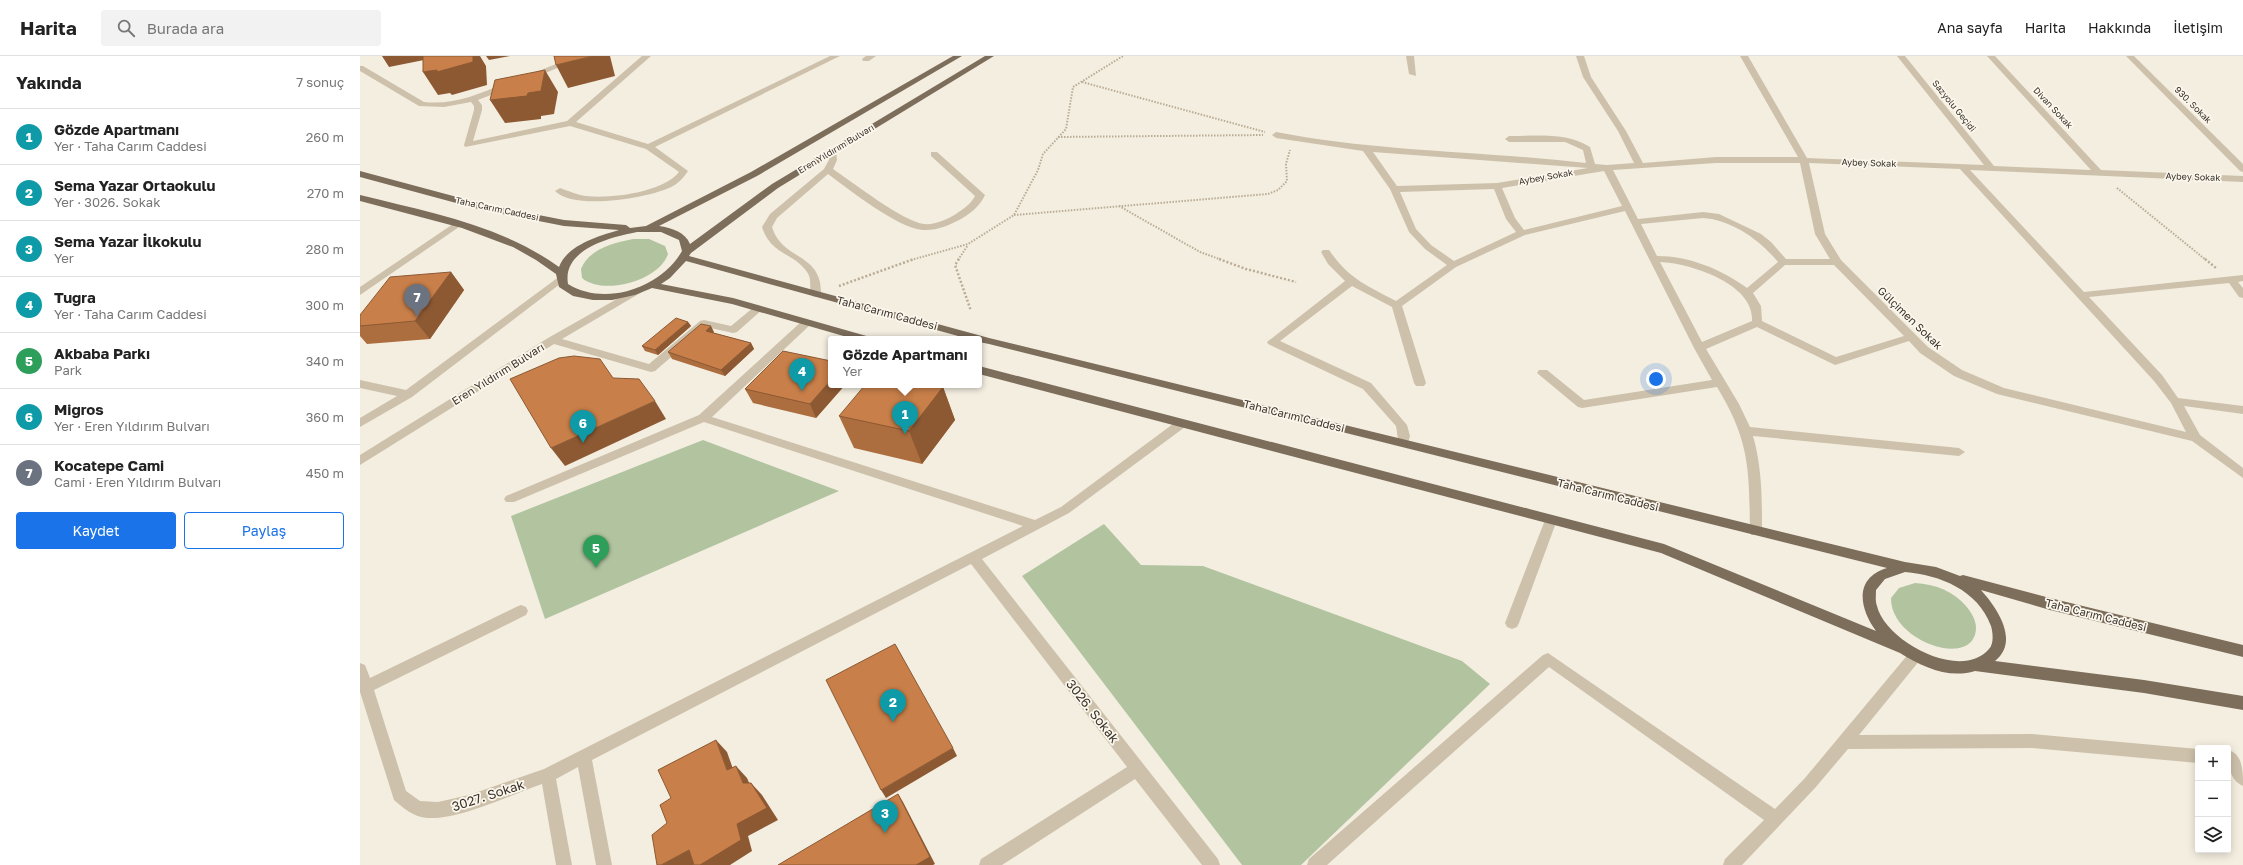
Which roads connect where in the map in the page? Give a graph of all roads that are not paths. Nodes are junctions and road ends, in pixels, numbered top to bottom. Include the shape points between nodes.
1 (582, 56) edge
2 (647, 56) edge
3 (836, 56) edge
4 (958, 56) edge
5 (990, 56) edge
6 (1410, 56) edge
7 (1580, 56) edge
8 (1744, 56) edge
9 (1901, 56) edge
10 (1991, 56) edge
11 (2130, 56) edge
12 (360, 68) edge
13 (1413, 74) dead end
14 (473, 100) junction
15 (570, 123) junction
16 (1276, 135) road end
17 (1509, 139) dead end
18 (649, 147) junction
19 (1366, 149) junction
20 (832, 151) junction
21 (934, 154) dead end
22 (1804, 160) junction
23 (1639, 164) junction
24 (1591, 166) junction
25 (1963, 167) junction
26 (1607, 168) junction
27 (1991, 168) junction
28 (2243, 169) edge
29 (828, 170) junction
30 (2100, 173) junction
31 (360, 174) edge
32 (2243, 179) edge
33 (1497, 186) junction
34 (1394, 189) junction
35 (560, 191) dead end
36 (360, 198) edge
37 (1627, 208) junction
38 (1635, 222) junction
39 (456, 224) junction
40 (649, 228) junction
41 (637, 229) junction
42 (1522, 233) junction
43 (1326, 252) dead end
44 (686, 254) junction
45 (1654, 259) junction
46 (1784, 262) junction
47 (1837, 262) junction
48 (1453, 265) junction
49 (560, 276) junction
50 (2243, 278) edge
51 (2230, 279) junction
52 (1352, 281) junction
53 (651, 285) junction
54 (638, 290) junction
55 (360, 292) edge
56 (1747, 293) junction
57 (816, 294) junction
58 (2081, 295) junction
59 (2243, 295) edge
60 (1398, 305) junction
61 (758, 309) junction
62 (806, 323) junction
63 (1757, 323) junction
64 (855, 336) edge
65 (971, 336) edge
66 (1911, 337) junction
67 (982, 339) edge
68 (552, 340) junction
69 (1699, 348) junction
70 (982, 371) edge
71 (1543, 373) dead end
72 (1420, 383) dead end
73 (1719, 383) junction
74 (360, 384) edge
75 (408, 394) junction
76 (2175, 401) junction
77 (2243, 410) edge
78 (703, 418) junction
79 (360, 423) edge
80 (1181, 424) junction
81 (1746, 431) junction
82 (2196, 438) junction
83 (1404, 443) junction
84 (1959, 452) dead end
85 (360, 461) edge
86 (2243, 474) edge
87 (510, 499) dead end
88 (1551, 520) junction
89 (1036, 525) junction
90 (1756, 531) junction
91 (973, 557) junction
92 (1905, 567) junction
93 (1950, 576) junction
94 (521, 611) dead end
95 (1512, 622) dead end
96 (1900, 647) junction
97 (2243, 651) edge
98 (1915, 656) junction
99 (1978, 665) junction
100 (360, 669) edge
101 (366, 687) junction
102 (2243, 703) edge
103 (1844, 742) junction
104 (2195, 756) edge
105 (584, 757) junction
106 (2234, 759) edge
107 (1138, 769) junction
108 (548, 775) junction
109 (2243, 779) edge
110 (1776, 819) junction
111 (564, 865) edge
112 (604, 865) edge
113 (988, 865) edge
114 (1212, 865) edge
115 (1315, 865) edge
116 (1731, 865) edge

1 - 14 street
2 - 15 street
3 - 18 street
4 - 40 main road, Eren Yıldırım Bulvarı via 754,174
5 - 20 main road, Eren Yıldırım Bulvarı
6 - 13 street
7 - 23 street via 1587,77
8 - 22 street, Gülçimen Sokak
9 - 27 street, Sazyolu Geçidi
10 - 30 street, Divan Sokak
11 - 28 street, 930. Sokak
12 - 14 street via 422,104 447,106
14 - 15 street via 478,105 478,110 468,144
15 - 18 street
16 - 19 street via 1301,141
17 - 24 street via 1572,140 1587,149
18 - 35 street via 683,169 681,177 657,189 615,198 589,199
19 - 24 street
19 - 34 street
20 - 29 street via 833,160
20 - 44 main road, Eren Yıldırım Bulvarı via 775,186
21 - 29 street via 980,195 964,213 930,227 912,224
22 - 23 street, Aybey Sokak via 1716,160
22 - 25 street, Aybey Sokak
22 - 47 street, Gülçimen Sokak via 1820,234
23 - 26 street, Aybey Sokak
24 - 26 street
25 - 27 street, Aybey Sokak
25 - 58 street
26 - 33 street, Aybey Sokak
26 - 37 street
27 - 30 street, Aybey Sokak
29 - 57 street via 773,216 767,227 770,237 781,248 815,273 818,286
30 - 32 street, Aybey Sokak
31 - 41 main road, Taha Carım Caddesi via 482,207 564,223
33 - 34 street, Aybey Sokak
33 - 42 street via 1511,219
34 - 48 street via 1408,223 1418,237
36 - 39 main road
37 - 38 street
37 - 42 street
38 - 45 street
38 - 46 street via 1716,216 1758,236
39 - 49 main road via 522,247
39 - 55 street
40 - 41 main road
40 - 44 main road via 677,234 683,239
41 - 49 main road via 611,235 588,245 570,258
42 - 48 street
43 - 52 street via 1334,266
44 - 53 main road, Eren Yıldırım Bulvarı via 672,272
44 - 57 main road, Taha Carım Caddesi
45 - 56 street via 1672,259 1693,264
45 - 69 street
46 - 47 street
46 - 56 street
47 - 66 street, Gülçimen Sokak
48 - 60 street
49 - 54 main road, Eren Yıldırım Bulvarı via 568,291 586,297 611,297
49 - 75 street
50 - 51 street
51 - 58 street
51 - 59 street
52 - 60 street
52 - 83 street via 1272,342 1367,386 1401,425
53 - 54 main road, Eren Yıldırım Bulvarı
53 - 61 main road via 733,301
54 - 68 street, Eren Yıldırım Bulvarı
56 - 63 street via 1757,308
57 - 65 main road, Taha Carım Caddesi
58 - 76 street via 2158,378
60 - 72 street
61 - 62 main road
61 - 68 street via 733,330 704,323 651,368
62 - 64 main road
62 - 78 street
63 - 66 street via 1835,361
63 - 69 street
66 - 82 street, Gülçimen Sokak via 1945,366 1986,386
67 - 83 main road, Taha Carım Caddesi
68 - 85 street, Eren Yıldırım Bulvarı
69 - 73 street
70 - 80 main road
71 - 73 street via 1582,404
73 - 81 street
74 - 75 street
75 - 79 street
76 - 77 street
76 - 82 street
78 - 87 street
78 - 89 street
80 - 88 main road
80 - 89 street, 3027. Sokak via 1065,510
81 - 84 street
81 - 90 street via 1755,476
82 - 86 street
83 - 90 main road, Taha Carım Caddesi
88 - 95 street
88 - 96 main road via 1664,550
89 - 91 street, 3027. Sokak
90 - 92 main road, Taha Carım Caddesi
91 - 105 street, 3027. Sokak
91 - 107 street, 3026. Sokak
92 - 93 main road via 1934,570
92 - 96 main road via 1892,569 1878,577 1869,590 1868,600 1878,624
93 - 97 main road, Taha Carım Caddesi via 2050,604
93 - 99 main road via 1977,594 1996,618 2000,630 1996,652 1989,660
94 - 101 street
96 - 98 main road
98 - 99 main road via 1948,667 1964,668
98 - 103 street
99 - 102 main road via 2173,690
100 - 101 street, 3027. Sokak
101 - 108 street, 3027. Sokak via 400,795 410,805 426,810 445,809
103 - 104 street via 2032,741
103 - 110 street
105 - 108 street, 3027. Sokak
105 - 112 street
106 - 109 street
107 - 113 street
107 - 114 street, 3026. Sokak
108 - 111 street
110 - 115 street via 1548,659
110 - 116 street

